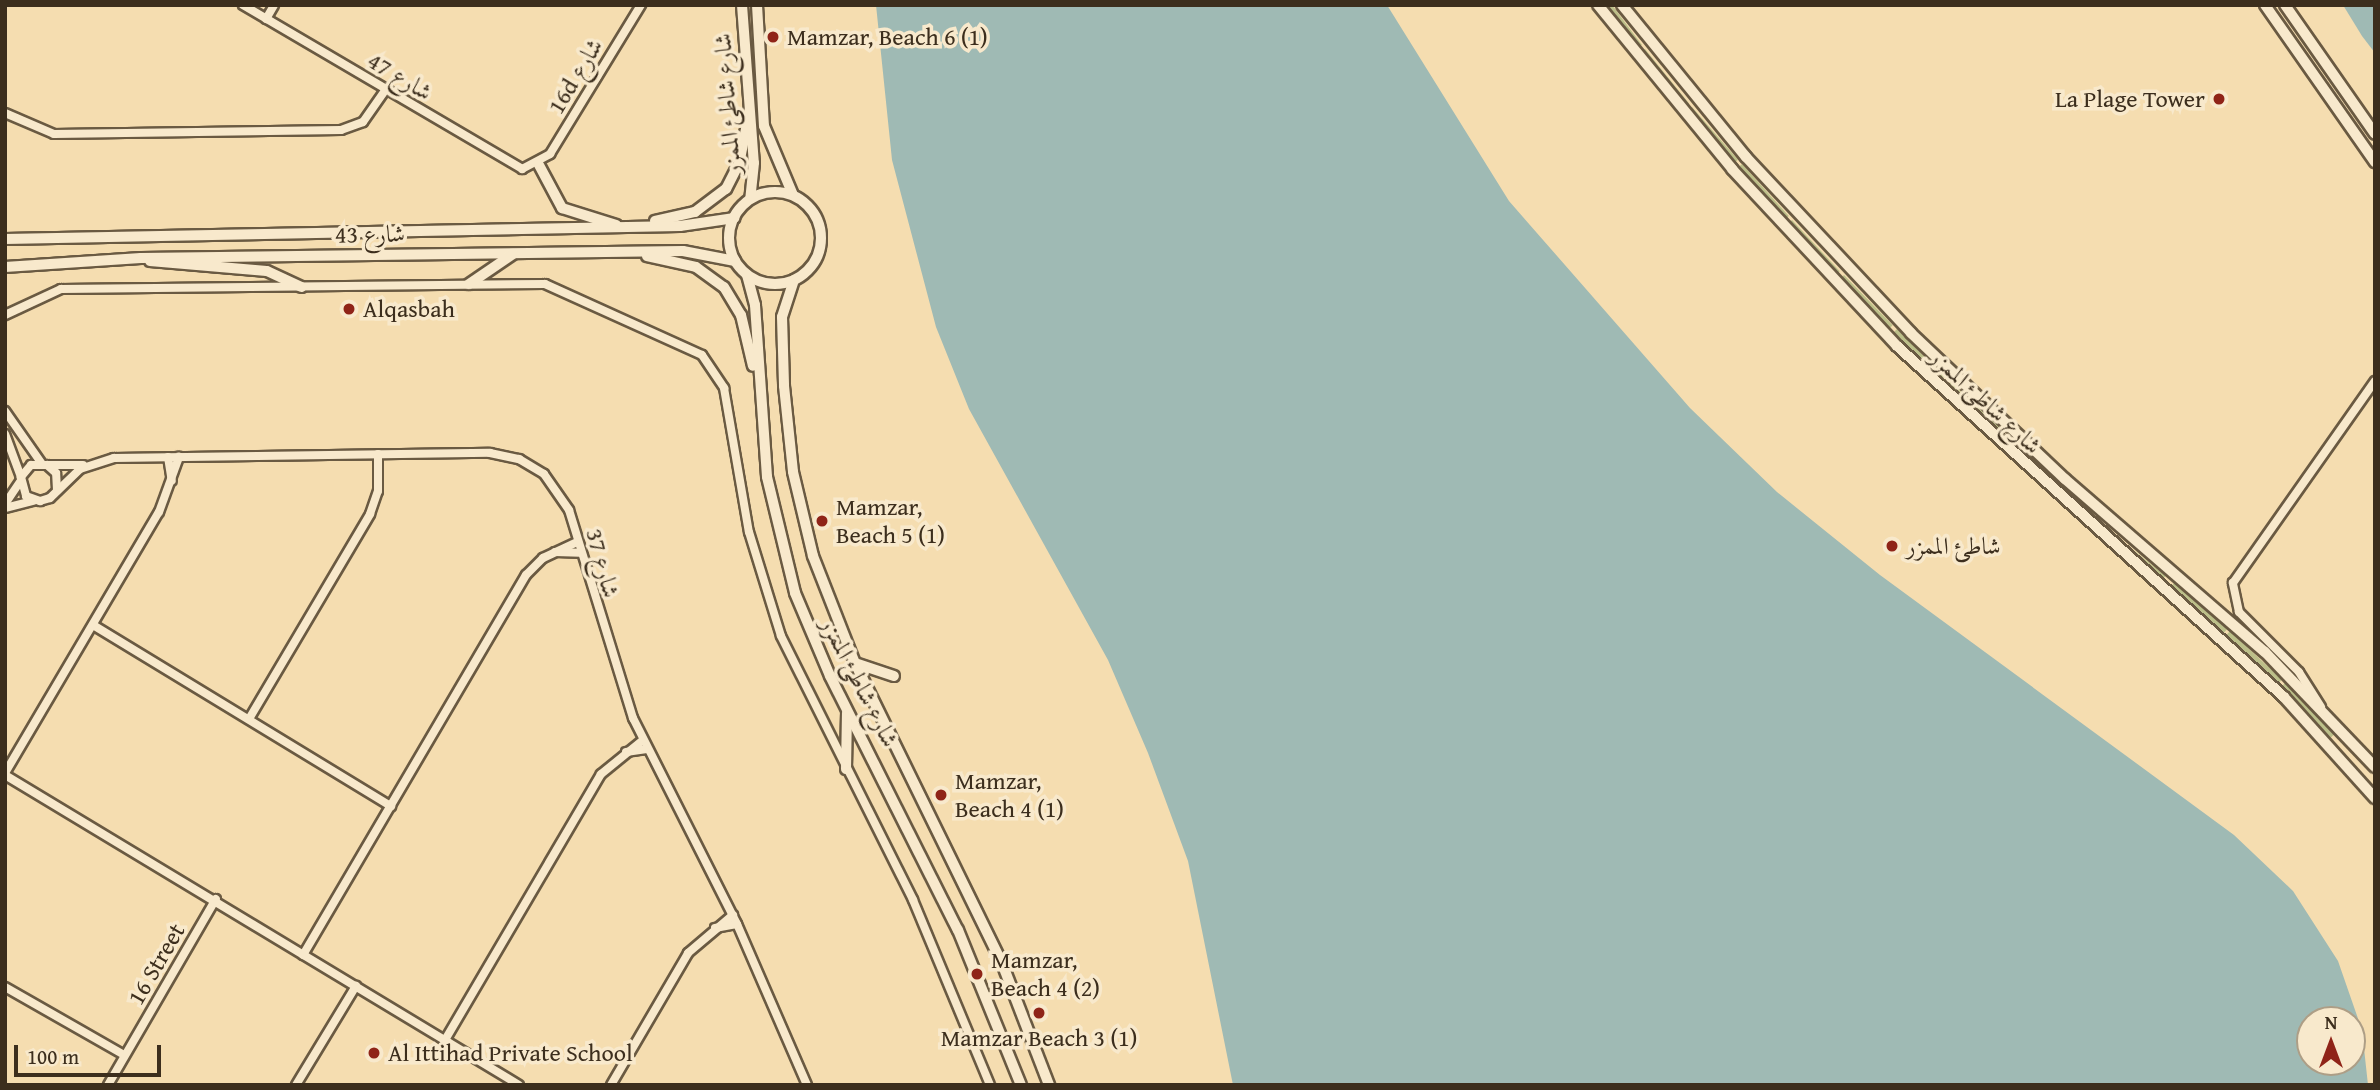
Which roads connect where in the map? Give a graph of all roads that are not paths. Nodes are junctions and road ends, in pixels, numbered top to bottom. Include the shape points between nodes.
1 (243, 5) edge
2 (274, 5) edge
3 (641, 5) edge
4 (742, 5) edge
5 (757, 5) edge
6 (1598, 5) edge
7 (1622, 5) edge
8 (2265, 5) edge
9 (2285, 5) edge
10 (266, 19) junction
11 (385, 90) junction
12 (5, 113) edge
13 (748, 115) junction
14 (2375, 134) edge
15 (2375, 162) edge
16 (539, 165) junction
17 (793, 195) junction
18 (750, 199) junction
19 (734, 218) junction
20 (624, 227) junction
21 (5, 239) edge
22 (624, 252) junction
23 (513, 254) junction
24 (141, 258) junction
25 (735, 261) junction
26 (5, 267) edge
27 (747, 275) junction
28 (794, 280) junction
29 (469, 284) junction
30 (301, 287) junction
31 (5, 315) edge
32 (2375, 382) edge
33 (758, 388) junction
34 (5, 411) edge
35 (5, 434) edge
36 (378, 454) junction
37 (168, 457) junction
38 (179, 457) junction
39 (90, 464) junction
40 (45, 465) junction
41 (20, 480) junction
42 (173, 481) junction
43 (57, 490) junction
44 (35, 501) junction
45 (5, 506) edge
46 (578, 542) junction
47 (555, 552) junction
48 (580, 553) junction
49 (93, 625) junction
50 (855, 663) junction
51 (894, 676) dead end
52 (2321, 707) junction
53 (847, 710) junction
54 (249, 719) junction
55 (645, 744) junction
56 (2375, 767) edge
57 (846, 769) junction
58 (5, 774) edge
59 (2375, 798) edge
60 (391, 806) junction
61 (216, 899) junction
62 (735, 920) junction
63 (303, 955) junction
64 (356, 986) junction
65 (5, 987) edge
66 (445, 1040) junction
67 (124, 1055) junction
68 (108, 1085) edge
69 (296, 1085) edge
70 (519, 1085) edge
71 (611, 1085) edge
72 (807, 1085) edge
73 (990, 1085) edge
74 (1021, 1085) edge
75 (1049, 1085) edge

1 - 10 street, شارع 47
2 - 10 street
3 - 16 street, 16d شارع
4 - 13 main road, شارع شاطئ الممزر
5 - 17 main road, شارع شاطئ الممزر via 764,126
6 - 59 main road, شارع شاطئ الممزر via 1732,169 1897,346 2284,697
7 - 52 main road, شارع شاطئ الممزر via 1746,157 1901,323
8 - 15 main road
9 - 14 main road
10 - 11 street, شارع 47
11 - 12 street via 363,122 341,130 54,134
11 - 16 street, شارع 47 via 514,167
13 - 18 main road, شارع شاطئ الممزر
13 - 20 main road via 738,167 719,196 695,212
16 - 20 main road via 562,208
17 - 18 main road via 770,192
17 - 28 main road via 810,207 822,237 811,267
18 - 19 main road
19 - 20 main road, شارع 43
19 - 25 main road via 729,239
20 - 21 main road, شارع 43
22 - 23 main road, شارع 43
22 - 25 main road, شارع 43 via 709,252
22 - 33 main road via 696,268 723,287 741,315
23 - 24 main road, شارع 43
23 - 29 main road
24 - 26 main road, شارع 43
24 - 30 main road via 175,267 267,271
25 - 27 main road
27 - 28 main road via 766,283
27 - 33 main road, شارع شاطئ الممزر via 755,305
28 - 50 main road, شارع شاطئ الممزر via 783,306 782,335 793,472 816,565
29 - 30 street
29 - 57 street via 562,288 688,346 713,366 724,388 742,503 764,588 803,685
30 - 31 street via 61,289
32 - 52 street via 2233,583 2239,612 2299,672
33 - 53 main road, شارع شاطئ الممزر via 768,486 786,565
34 - 40 street
35 - 41 street
36 - 38 street, شارع 37
36 - 46 street, شارع 37 via 490,453 519,459 559,491
36 - 54 street via 378,491 370,514
37 - 38 street, شارع 37
37 - 39 street, شارع 37
37 - 42 street
38 - 42 street
39 - 40 street, شارع 37
39 - 43 street
40 - 41 street
40 - 43 street via 56,473
41 - 44 street
41 - 45 street
42 - 49 street
43 - 44 street
44 - 45 street
46 - 47 street
46 - 48 street, شارع 37
47 - 48 street
47 - 60 street via 526,575
48 - 55 street, شارع 37
49 - 54 street
49 - 58 street
50 - 51 main road
50 - 75 main road, شارع شاطئ الممزر via 982,919
52 - 56 main road, شارع شاطئ الممزر
53 - 57 main road
53 - 74 main road, شارع شاطئ الممزر via 958,930
54 - 60 street
55 - 62 street, شارع 37
55 - 66 street via 626,752 601,774
57 - 73 street via 913,900
58 - 61 street
60 - 63 street
61 - 63 street
61 - 67 street, 16 Street
62 - 71 street via 716,928 688,953
62 - 72 street, شارع 37
63 - 64 street
64 - 66 street
64 - 69 street
65 - 67 street
66 - 70 street
67 - 68 street, 16 Street

